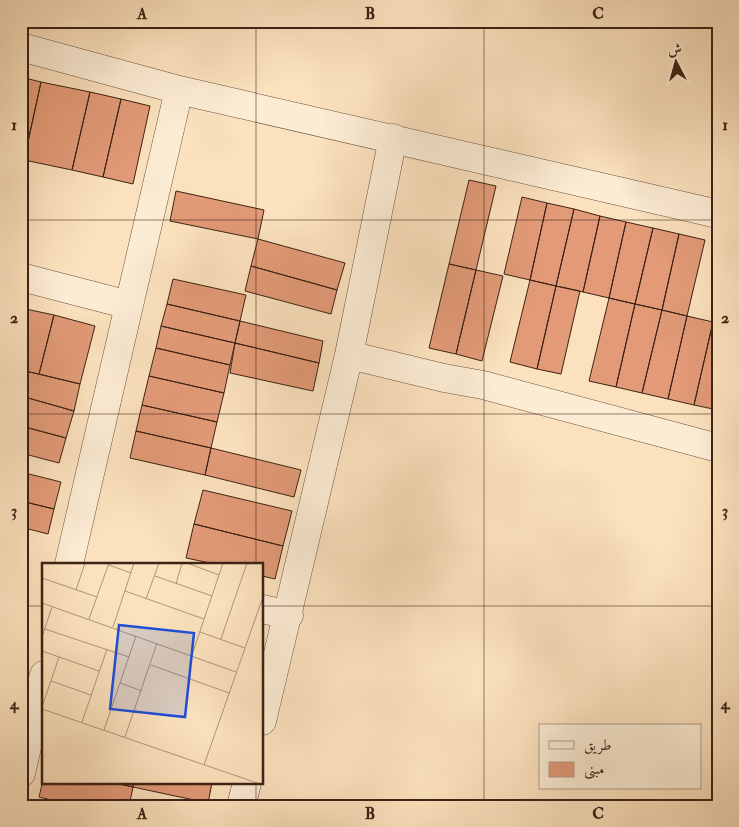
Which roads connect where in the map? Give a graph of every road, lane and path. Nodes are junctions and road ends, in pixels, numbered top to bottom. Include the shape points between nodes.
1 (21, 47) edge
2 (180, 90) junction
3 (393, 138) junction
4 (718, 214) edge
5 (21, 277) edge
6 (129, 305) junction
7 (350, 355) junction
8 (718, 448) edge
9 (69, 563) edge
10 (264, 610) edge
11 (289, 615) junction
12 (42, 684) edge
13 (264, 713) edge
14 (21, 774) edge
15 (247, 784) edge
16 (241, 806) edge

1 - 2 street
2 - 3 street
2 - 6 street
3 - 4 street
3 - 7 street
5 - 6 street
6 - 9 street
7 - 8 street via 483,386
7 - 11 street
10 - 11 street
11 - 13 street
12 - 14 street
15 - 16 street

